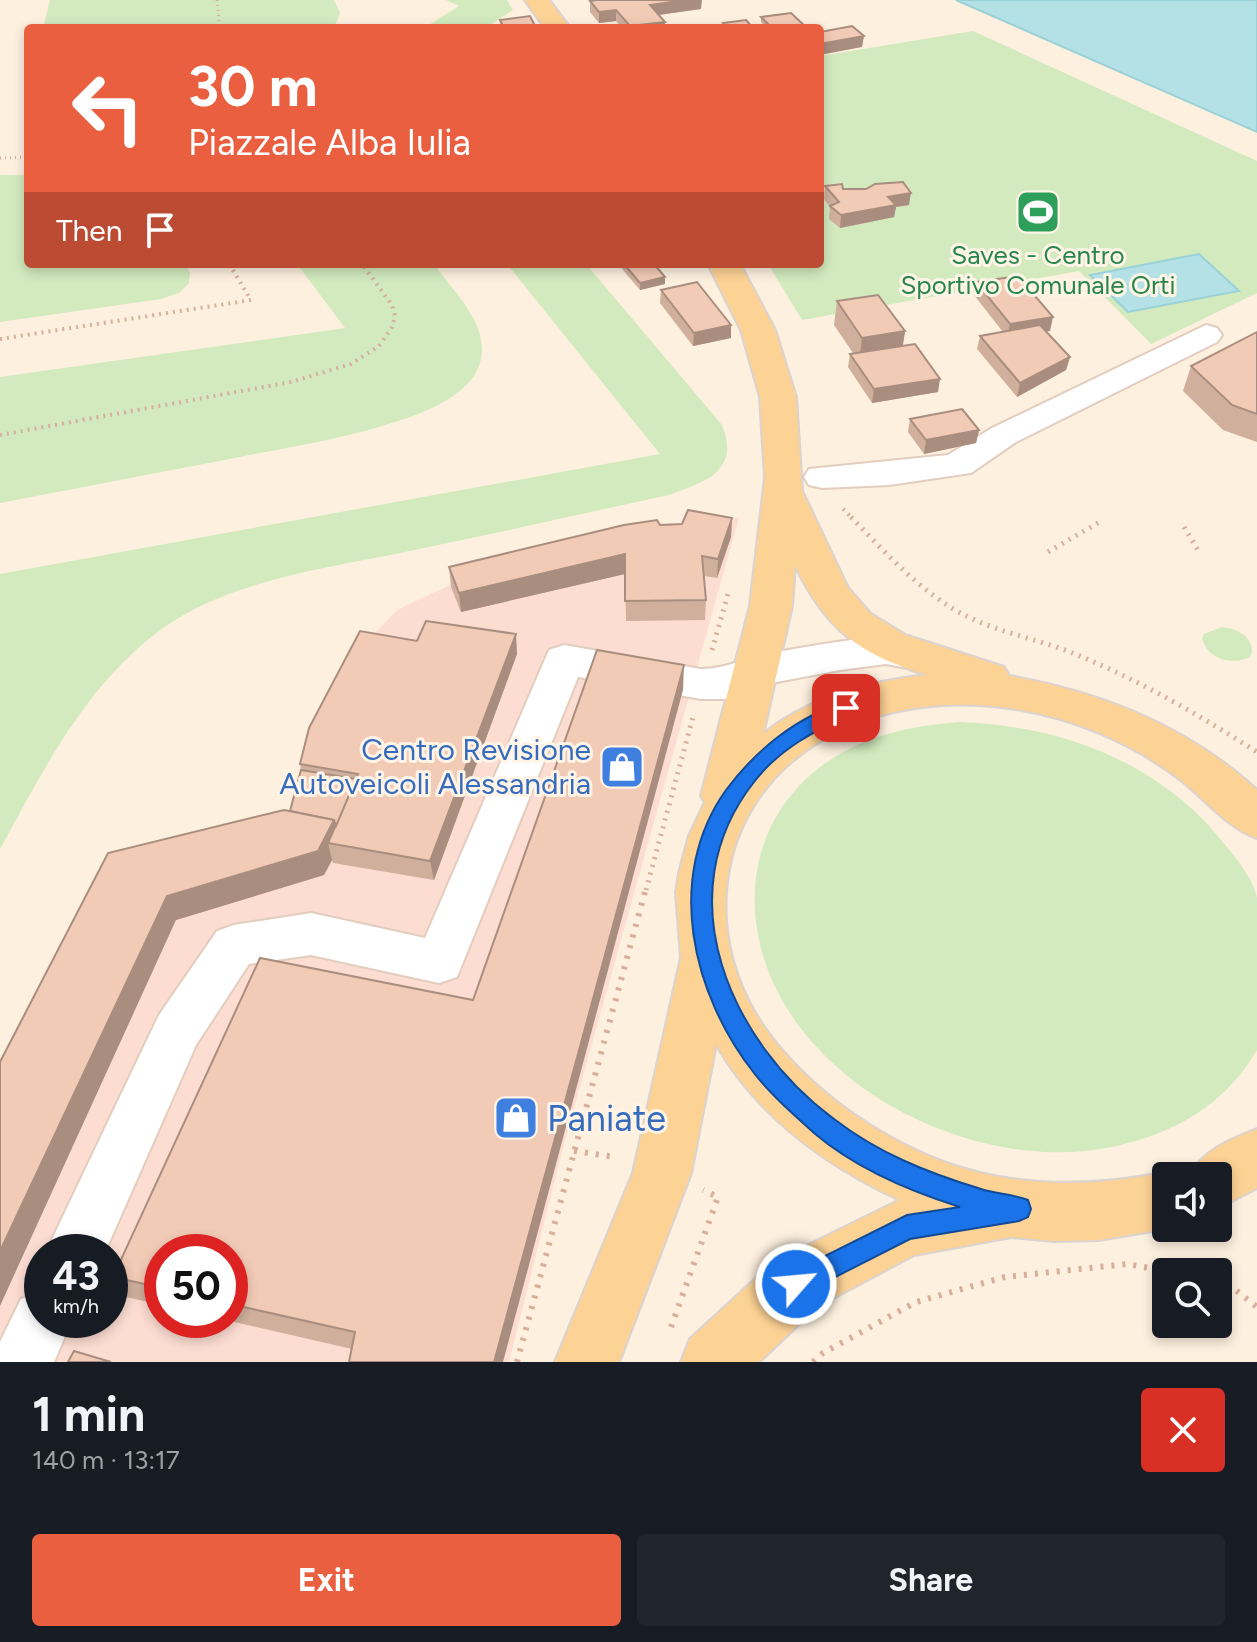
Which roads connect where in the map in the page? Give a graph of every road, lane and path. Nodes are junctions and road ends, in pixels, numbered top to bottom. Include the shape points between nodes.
1 (217, 0) edge
2 (537, 0) edge
3 (220, 24) edge
4 (555, 24) edge
5 (24, 157) edge
6 (0, 158) edge
7 (231, 268) edge
8 (365, 268) edge
9 (726, 268) edge
10 (1206, 335) dead end
11 (0, 339) edge
12 (0, 435) edge
13 (803, 485) junction
14 (1103, 520) dead end
15 (1184, 527) dead end
16 (1198, 550) dead end
17 (1048, 552) dead end
18 (729, 588) dead end
19 (918, 655) junction
20 (757, 671) junction
21 (701, 684) junction
22 (1086, 710) junction
23 (1257, 752) edge
24 (1253, 812) edge
25 (718, 823) junction
26 (707, 956) junction
27 (1257, 1156) edge
28 (1232, 1171) edge
29 (1152, 1203) edge
30 (1019, 1209) junction
31 (83, 1234) edge
32 (1152, 1268) edge
33 (1232, 1287) edge
34 (1257, 1307) edge
35 (33, 1338) edge
36 (22, 1362) edge
37 (517, 1362) edge
38 (587, 1362) edge
39 (713, 1362) edge
40 (813, 1362) edge

1 - 3 path
2 - 4 main road
5 - 6 path
7 - 11 path via 251,300
8 - 12 path via 395,316 379,346 351,364 291,382
9 - 13 main road via 758,330
10 - 13 street via 1004,435 958,465
13 - 19 main road via 842,610 875,637
13 - 20 main road
13 - 23 path via 837,502 888,557 957,611 1118,673
14 - 17 path
15 - 16 path
18 - 21 path
19 - 20 street via 874,650
19 - 22 main road
20 - 21 street via 727,684
20 - 25 main road
21 - 31 street via 564,660 439,962 311,934 234,946 177,1031
21 - 37 path
22 - 24 main road via 1170,748
22 - 25 main road via 1041,697 973,689 866,702 827,716 777,747 749,774
25 - 26 main road via 702,886
26 - 30 main road via 722,1001 747,1045 781,1087 824,1126 873,1159 928,1185
26 - 38 main road via 662,1173
27 - 28 main road
29 - 30 main road via 1098,1212
30 - 39 main road via 907,1227 796,1284
32 - 40 path via 1127,1264 1005,1277 916,1302
33 - 34 path
35 - 36 street

